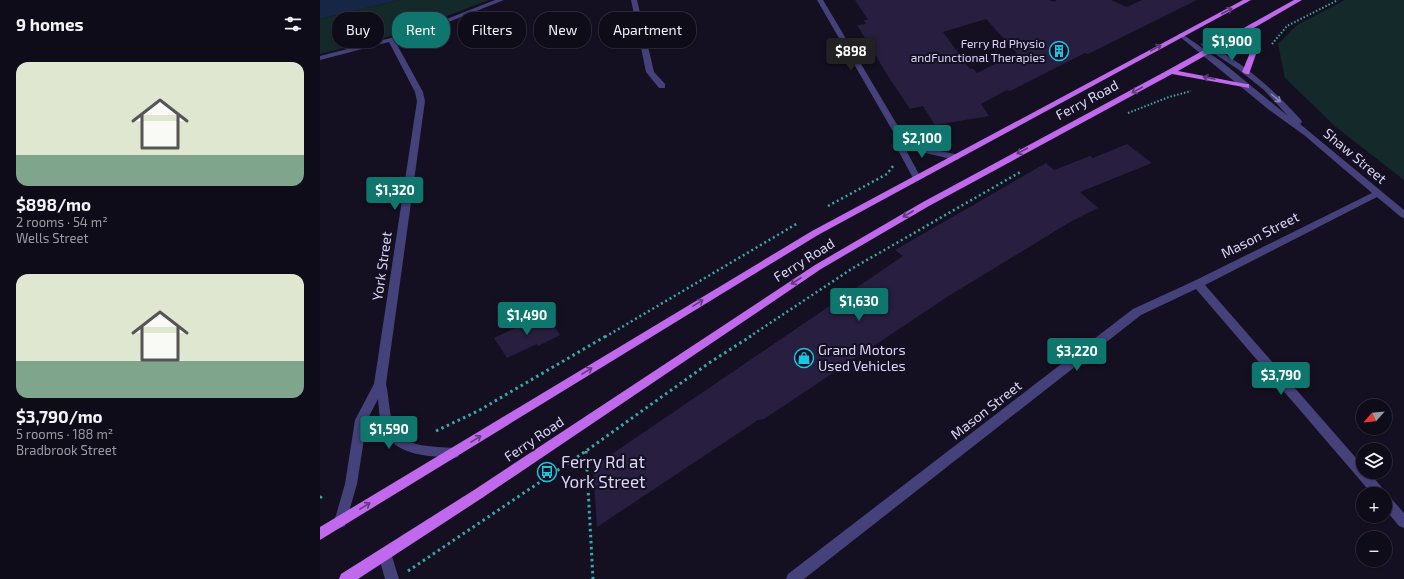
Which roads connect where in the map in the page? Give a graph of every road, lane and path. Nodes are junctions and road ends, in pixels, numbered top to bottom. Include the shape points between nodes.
1 (501, 0) edge
2 (634, 0) edge
3 (820, 0) edge
4 (1248, 0) edge
5 (1299, 0) edge
6 (1338, 0) edge
7 (1248, 28) junction
8 (1181, 35) junction
9 (391, 40) junction
10 (1212, 49) junction
11 (1271, 49) dead end
12 (1205, 53) junction
13 (320, 58) edge
14 (1171, 72) junction
15 (1246, 72) junction
16 (662, 86) dead end
17 (1246, 86) junction
18 (1192, 91) dead end
19 (1122, 116) dead end
20 (1307, 133) junction
21 (899, 135) junction
22 (956, 157) junction
23 (894, 166) dead end
24 (1027, 168) dead end
25 (917, 178) junction
26 (1378, 193) junction
27 (826, 208) dead end
28 (1404, 214) edge
29 (799, 223) dead end
30 (1198, 284) junction
31 (380, 384) junction
32 (436, 431) dead end
33 (586, 451) junction
34 (454, 453) junction
35 (1374, 487) edge
36 (324, 494) dead end
37 (320, 498) edge
38 (1392, 508) edge
39 (340, 522) junction
40 (1404, 522) edge
41 (320, 534) edge
42 (385, 554) junction
43 (398, 577) edge
44 (346, 579) edge
45 (593, 579) edge
46 (793, 579) edge

1 - 9 street
2 - 16 street via 650,72
3 - 21 street
8 -> 4 main road, Ferry Road
5 - 7 main road, Ferry Road
6 - 11 path via 1288,26 1272,43
7 - 10 main road, Ferry Road
7 - 15 main road via 1257,43
8 - 10 street, Shaw Street
8 - 12 street, Shaw Street
22 -> 8 main road, Ferry Road
9 - 13 street
9 - 31 street, York Street via 419,92 421,101
10 - 12 main road, Ferry Road
10 - 15 street, Shaw Street
12 - 14 main road, Ferry Road
12 - 17 street, Shaw Street
17 -> 14 main road
14 -> 42 main road, Ferry Road via 926,204 818,267
15 -> 20 street, Shaw Street via 1283,104
17 - 20 street, Shaw Street
18 - 19 path via 1169,97
20 - 26 street, Shaw Street
21 - 22 street via 924,150
21 - 25 street via 903,152
22 - 25 main road, Ferry Road
23 - 27 path via 887,174
24 - 33 path via 853,268 709,363
34 -> 25 main road, Ferry Road via 737,279
26 - 28 street, Shaw Street
26 - 30 street, Mason Street
29 - 32 path via 478,411
30 - 35 street
30 - 46 street, Mason Street via 1137,312
31 - 34 street, York Street via 386,423 391,435 400,444 415,449
31 - 39 street, York Street via 361,420 351,484
33 - 43 path
33 - 45 path
39 -> 34 main road, Ferry Road
36 - 37 path
38 - 40 street
39 - 41 main road, Ferry Road
42 - 43 street
42 - 44 main road, Ferry Road

